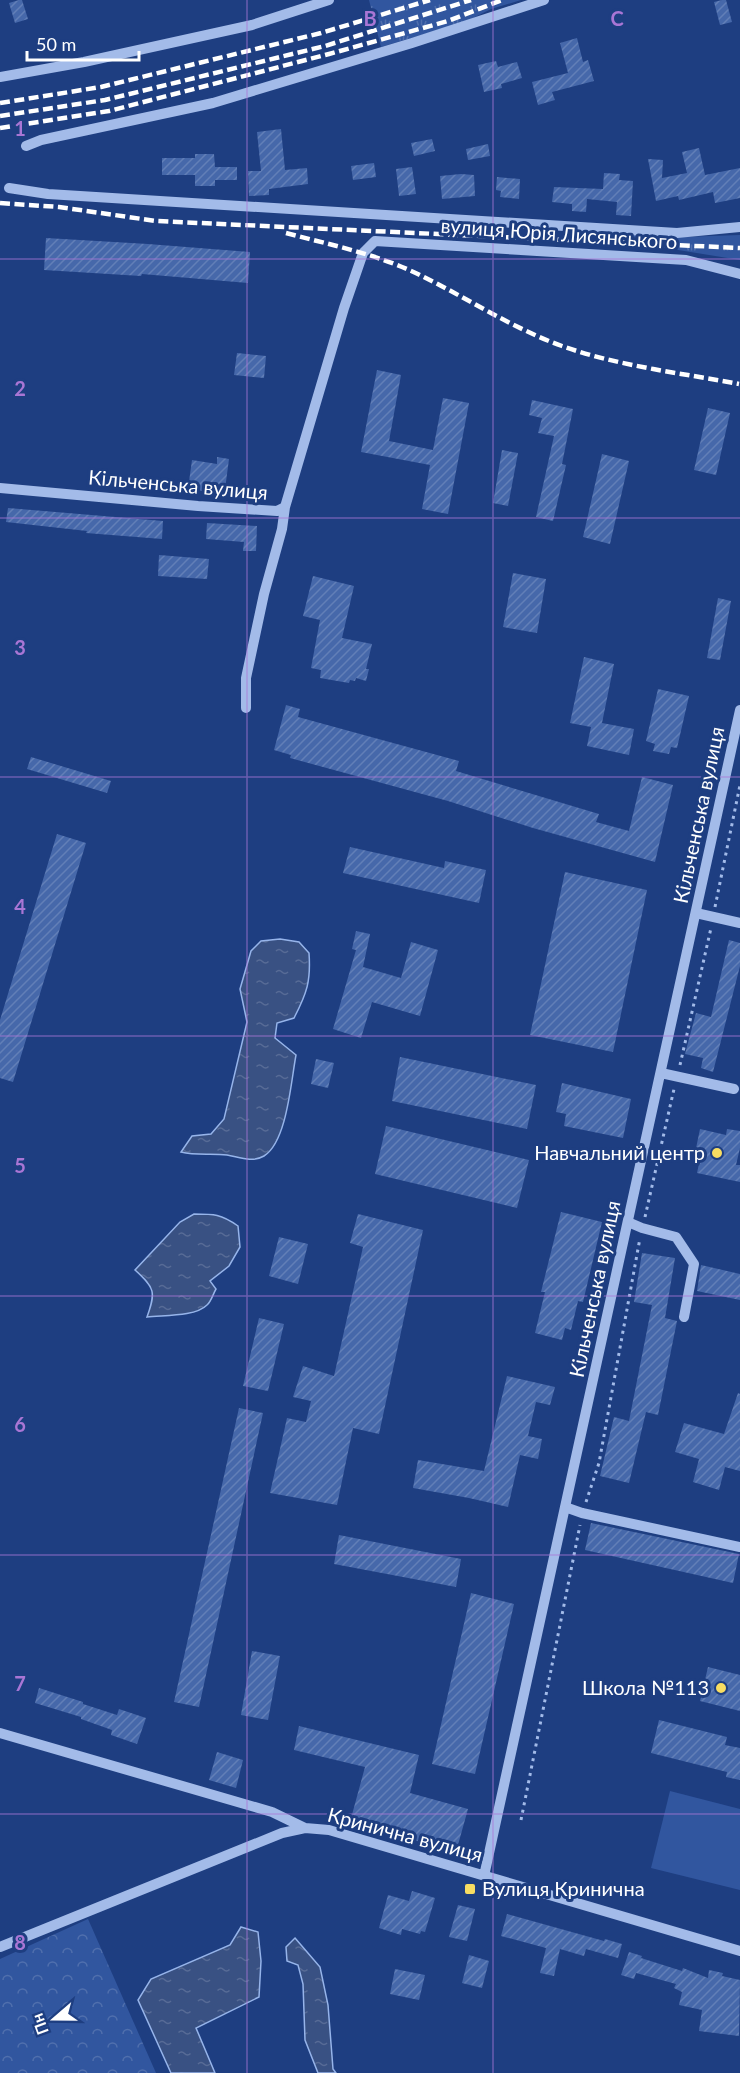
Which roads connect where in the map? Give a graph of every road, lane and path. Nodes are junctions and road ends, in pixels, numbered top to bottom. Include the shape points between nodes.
1 (329, 0) edge
2 (544, 0) edge
3 (0, 77) edge
4 (26, 146) dead end
5 (9, 188) dead end
6 (740, 227) edge
7 (375, 241) joint
8 (740, 274) edge
9 (0, 488) edge
10 (285, 507) junction
11 (246, 708) dead end
12 (740, 710) edge
13 (737, 736) edge
14 (740, 785) edge
15 (696, 913) junction
16 (713, 917) junction
17 (740, 923) edge
18 (661, 1073) junction
19 (677, 1077) junction
20 (734, 1089) dead end
21 (628, 1222) junction
22 (642, 1228) junction
23 (684, 1317) dead end
24 (565, 1507) junction
25 (582, 1513) junction
26 (740, 1547) edge
27 (0, 1733) edge
28 (521, 1820) dead end
29 (305, 1828) junction
30 (484, 1876) junction
31 (0, 1947) edge
32 (740, 1951) edge

1 - 3 street via 252,25
2 - 4 street via 213,103
5 - 6 street via 677,233
7 - 8 street, вулиця Юрія Лисянського via 686,260
7 - 10 street, Кільченська вулиця via 363,253 344,308
9 - 10 street, Кільченська вулиця via 198,506 277,511
10 - 11 street via 246,678
12 - 13 street, Кільченська вулиця
13 - 15 street, Кільченська вулиця
14 - 16 path
15 - 16 street
15 - 18 street, Кільченська вулиця
16 - 17 street
16 - 19 path
18 - 19 street
18 - 21 street, Кільченська вулиця
19 - 20 street
19 - 22 path
21 - 22 street
21 - 24 street, Кільченська вулиця
22 - 23 street via 676,1237 694,1264
22 - 25 path via 599,1463
24 - 25 street
24 - 30 street, Кільченська вулиця
25 - 26 street
25 - 28 path
27 - 29 street via 272,1812
29 - 30 street, Кринична вулиця via 329,1830
29 - 31 street, Кринична вулиця via 282,1833
30 - 32 street, Кринична вулиця

